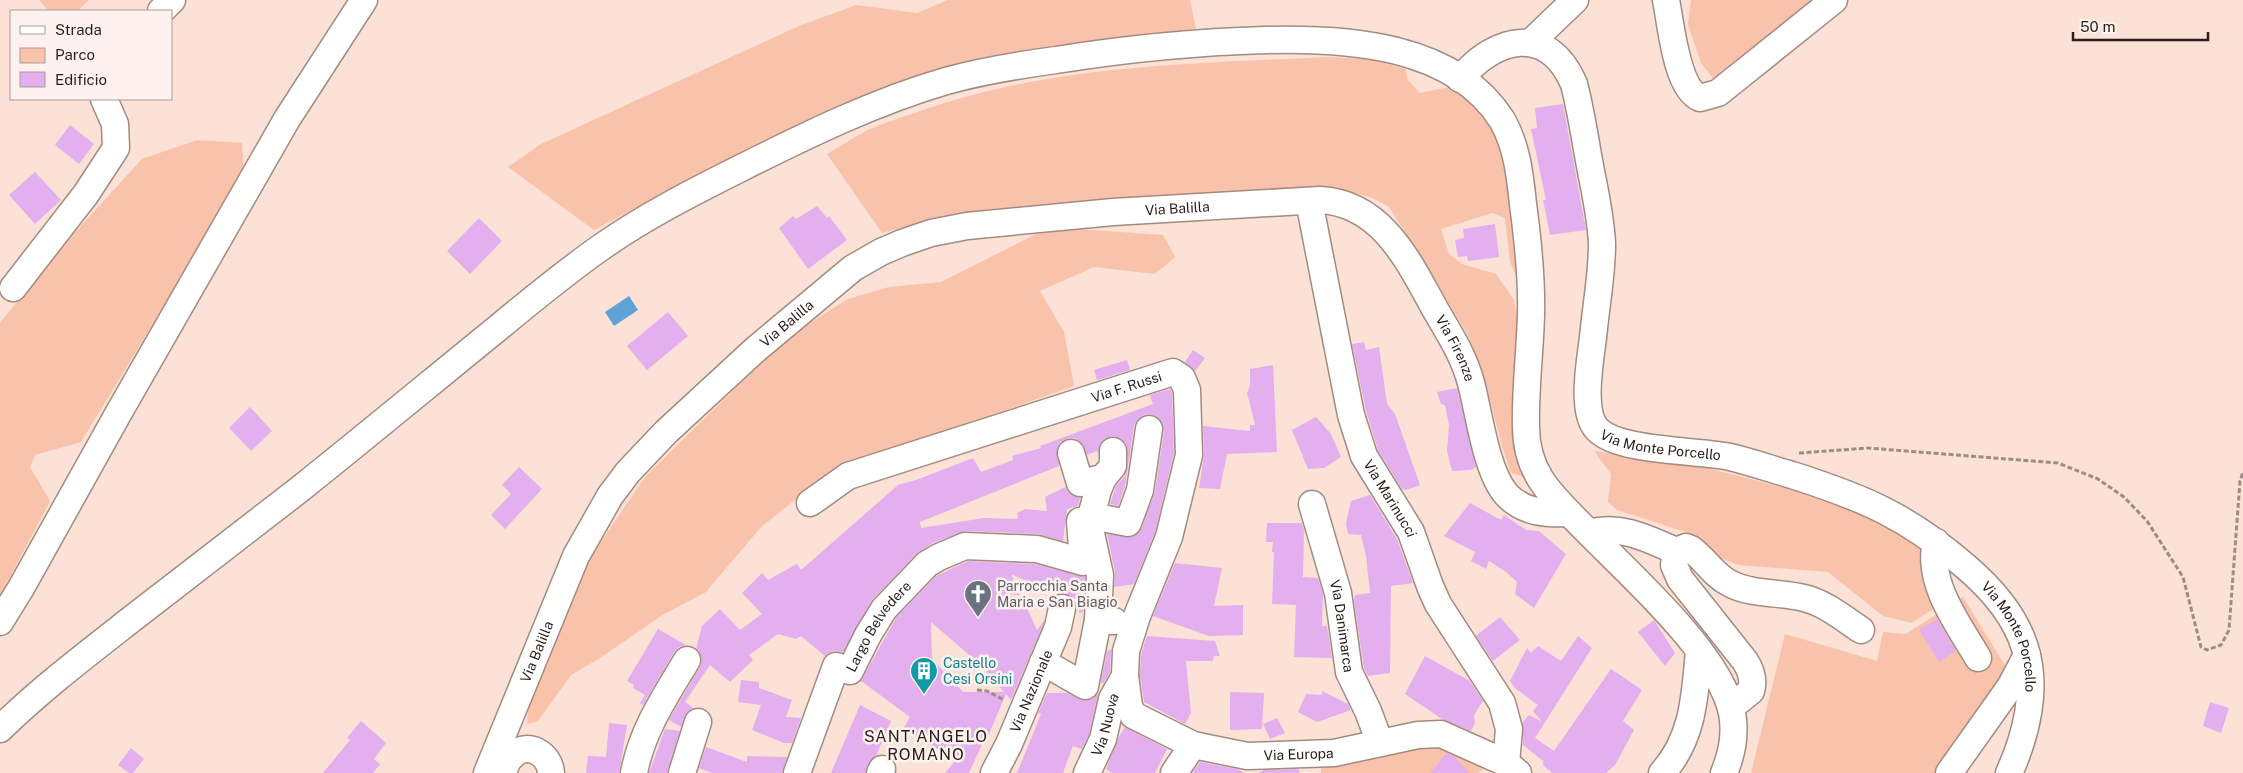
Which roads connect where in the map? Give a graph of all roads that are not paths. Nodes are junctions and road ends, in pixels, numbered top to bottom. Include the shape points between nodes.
1 (172, 0) edge
2 (364, 0) edge
3 (1575, 0) edge
4 (1666, 0) edge
5 (1834, 0) edge
6 (162, 10) edge
7 (1531, 42) junction
8 (1460, 79) junction
9 (104, 100) edge
10 (1309, 201) junction
11 (13, 288) dead end
12 (1149, 429) dead end
13 (1113, 451) dead end
14 (1071, 452) dead end
15 (1103, 478) junction
16 (810, 503) dead end
17 (1312, 504) dead end
18 (1569, 513) junction
19 (1090, 520) junction
20 (1589, 533) junction
21 (1936, 542) junction
22 (1676, 550) junction
23 (1062, 608) dead end
24 (1098, 620) junction
25 (0, 622) edge
26 (1135, 622) junction
27 (1861, 630) dead end
28 (1699, 650) junction
29 (2027, 655) junction
30 (1978, 658) dead end
31 (687, 660) dead end
32 (1043, 662) junction
33 (1125, 676) junction
34 (1731, 707) junction
35 (698, 722) dead end
36 (0, 729) edge
37 (1380, 743) junction
38 (1193, 746) junction
39 (1732, 748) junction
40 (1317, 763) edge
41 (1244, 764) edge
42 (1507, 770) edge
43 (487, 773) edge
44 (503, 773) edge
45 (551, 773) edge
46 (634, 773) edge
47 (682, 773) edge
48 (797, 773) edge
49 (994, 773) edge
50 (1087, 773) edge
51 (1174, 773) edge
52 (1662, 773) edge
53 (1724, 773) edge
54 (1741, 773) edge
55 (1949, 773) edge
56 (2009, 773) edge

1 - 6 street
2 - 25 street via 287,119
3 - 7 street
4 - 5 street via 1682,74 1690,91 1700,98 1718,93
7 - 8 street via 1487,54
7 - 21 street, Via Monte Porcello via 1554,53 1574,84 1598,210 1601,264 1587,401 1590,418 1597,429 1627,443 1730,457 1846,492 1891,513
8 - 18 street via 1501,119 1516,157 1531,291 1527,443 1536,475
8 - 36 street via 1415,56 1366,44 1311,39 1208,43 1082,56 985,72 903,95 838,121 667,207 590,255 301,488 67,669
9 - 11 street via 115,124 116,148 86,194
10 - 18 street, Via Firenze via 1330,201 1360,211 1374,220 1396,243 1464,362 1486,444 1503,489 1512,500 1536,512
10 - 42 street, Via Marinucci via 1351,415 1361,449 1411,532 1438,604 1502,703 1509,729
10 - 43 street, Via Balilla via 1123,211 967,226 902,243 853,268 756,349 666,432 610,496 576,556
12 - 19 street via 1140,490 1128,522
13 - 15 street via 1112,466
14 - 15 street via 1080,482
15 - 19 street
16 - 26 street, Via F. Russi via 848,476 1173,372 1182,378 1187,390 1188,454 1169,537
17 - 37 street, Via Danimarca via 1336,582 1349,672
18 - 20 street
19 - 24 street via 1100,575
19 - 48 street, Largo Belvedere via 1080,522 1083,562 1037,549 965,546 927,564 884,609 850,671 836,666
20 - 22 street via 1623,531
20 - 28 street via 1664,609
21 - 29 street, Via Monte Porcello via 1996,596 2016,628
21 - 30 street via 1936,567 1943,594
22 - 27 street via 1691,549 1714,572 1732,584 1806,598
22 - 34 street via 1674,565 1680,579 1750,670 1751,691
23 - 32 street, Via Nazionale via 1058,627
24 - 26 street
24 - 32 street via 1085,686
26 - 33 street, Via F. Russi via 1126,651
28 - 34 street via 1718,678
28 - 52 street via 1690,726 1675,757
29 - 55 street via 2010,687
29 - 56 street, Via Monte Porcello via 2030,685 2027,716
31 - 46 street via 652,718
32 - 49 street, Via Nazionale
33 - 38 street, Via Europa via 1133,715
33 - 50 street, Via Nuova via 1112,699 1103,739
34 - 39 street via 1734,726
35 - 47 street
37 - 40 street, Via Europa via 1334,753
37 - 42 street, Via Europa via 1441,734
38 - 41 street, Via Europa
38 - 51 street
39 - 53 street
39 - 54 street via 1740,760
40 - 41 street, Via Europa
44 - 45 street via 511,756 524,749 532,749 546,757

